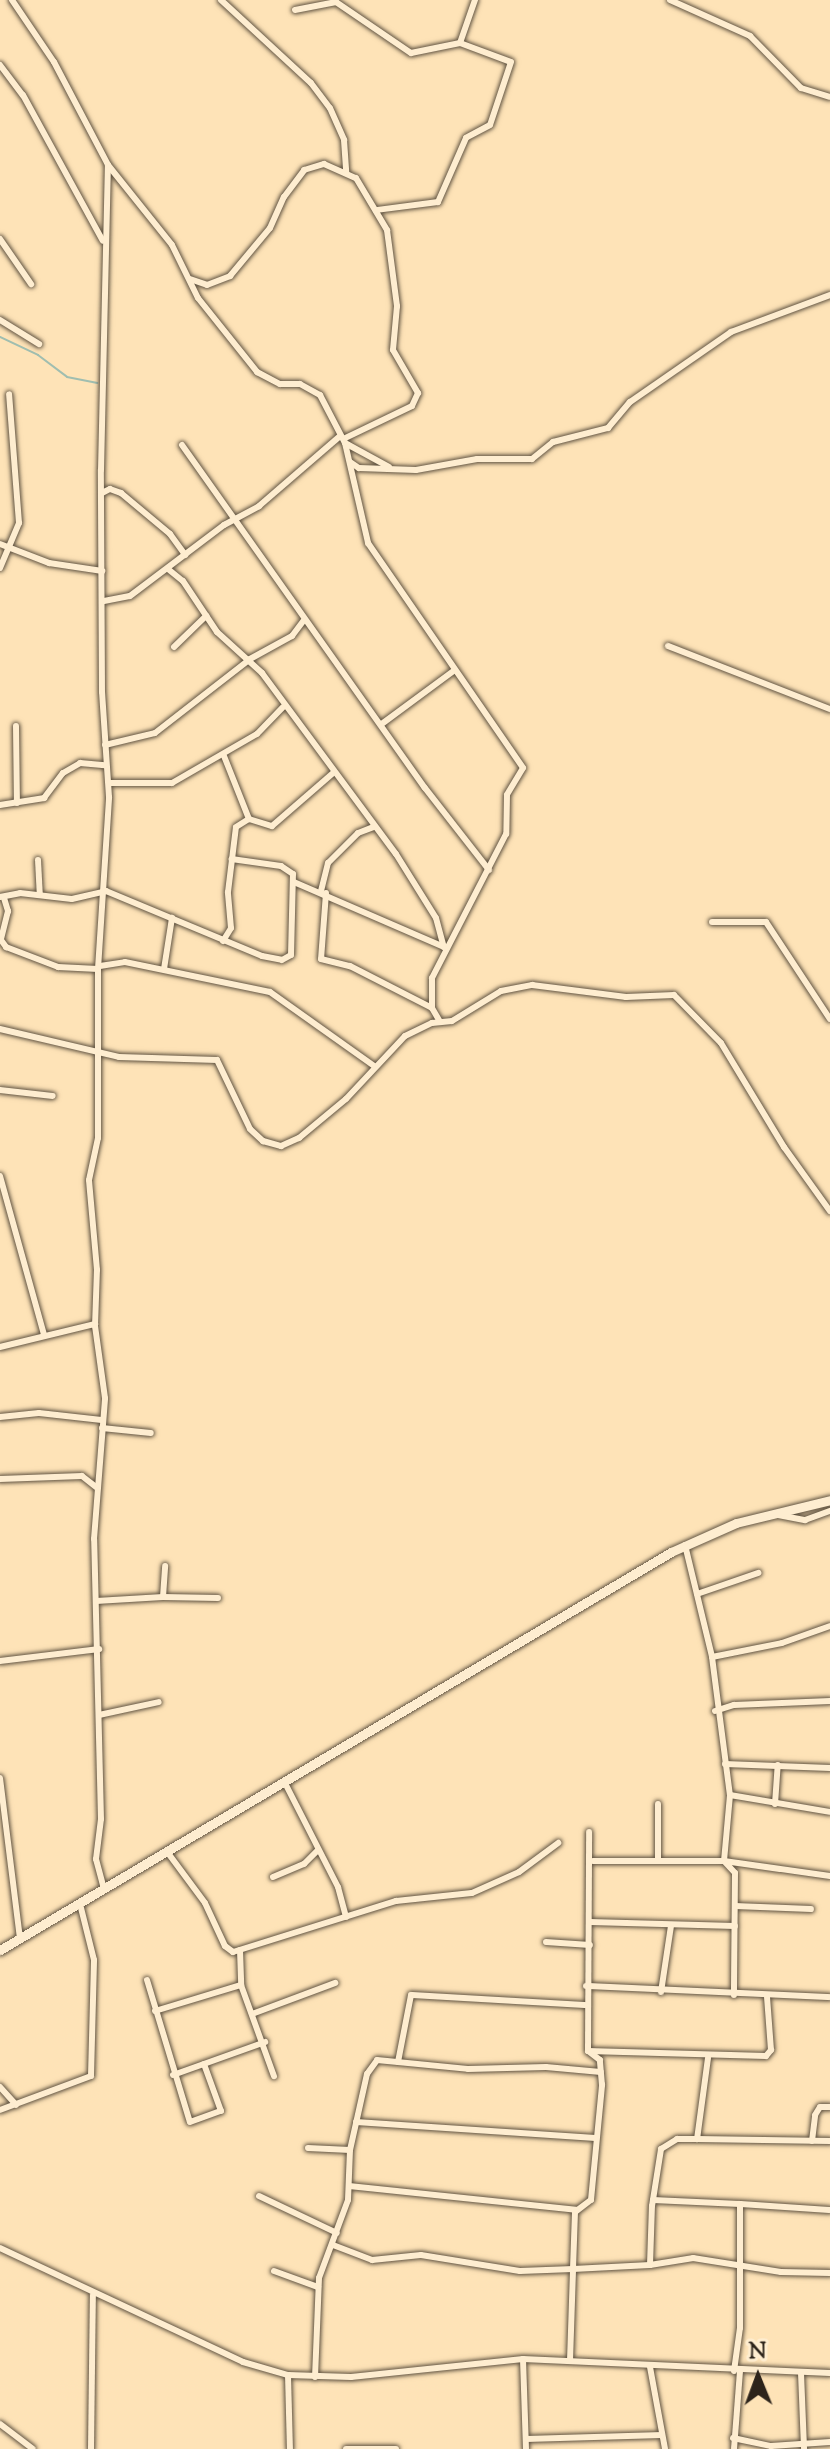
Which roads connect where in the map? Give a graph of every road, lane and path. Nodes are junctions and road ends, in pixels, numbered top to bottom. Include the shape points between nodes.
1 (12, 0) edge
2 (221, 0) edge
3 (475, 0) edge
4 (670, 0) edge
5 (295, 10) dead end
6 (460, 43) junction
7 (0, 65) edge
8 (830, 97) edge
9 (108, 165) junction
10 (346, 172) junction
11 (376, 210) junction
12 (0, 239) edge
13 (104, 242) junction
14 (189, 278) junction
15 (31, 284) dead end
16 (830, 295) edge
17 (0, 320) edge
18 (39, 344) dead end
19 (9, 394) dead end
20 (0, 424) edge
21 (12, 425) junction
22 (342, 440) junction
23 (182, 445) dead end
24 (350, 462) junction
25 (359, 468) junction
26 (392, 468) junction
27 (352, 477) junction
28 (102, 493) junction
29 (237, 520) junction
30 (0, 544) edge
31 (10, 549) junction
32 (185, 555) junction
33 (100, 567) junction
34 (0, 568) edge
35 (168, 569) junction
36 (104, 601) junction
37 (206, 616) junction
38 (304, 620) junction
39 (668, 646) dead end
40 (174, 647) dead end
41 (250, 663) junction
42 (455, 670) junction
43 (283, 707) junction
44 (830, 709) edge
45 (383, 723) junction
46 (16, 726) dead end
47 (105, 745) junction
48 (224, 756) junction
49 (105, 765) junction
50 (333, 773) junction
51 (109, 783) junction
52 (17, 803) junction
53 (0, 805) edge
54 (249, 819) junction
55 (366, 824) junction
56 (231, 859) junction
57 (38, 860) dead end
58 (489, 870) junction
59 (294, 882) junction
60 (102, 890) junction
61 (324, 892) junction
62 (40, 894) junction
63 (2, 897) edge
64 (172, 918) junction
65 (712, 922) dead end
66 (223, 941) junction
67 (444, 947) junction
68 (99, 968) junction
69 (164, 969) junction
70 (432, 1008) junction
71 (828, 1010) edge
72 (830, 1019) edge
73 (436, 1020) junction
74 (0, 1029) edge
75 (98, 1052) junction
76 (374, 1066) junction
77 (0, 1090) edge
78 (53, 1096) dead end
79 (0, 1176) edge
80 (830, 1211) edge
81 (95, 1324) junction
82 (44, 1335) junction
83 (0, 1347) edge
84 (0, 1417) edge
85 (102, 1420) junction
86 (102, 1428) junction
87 (151, 1433) dead end
88 (0, 1479) edge
89 (96, 1488) junction
90 (830, 1500) edge
91 (830, 1511) edge
92 (772, 1513) junction
93 (685, 1545) junction
94 (165, 1566) dead end
95 (758, 1573) dead end
96 (697, 1594) junction
97 (163, 1597) junction
98 (218, 1598) dead end
99 (96, 1601) junction
100 (830, 1626) edge
101 (99, 1649) junction
102 (712, 1657) junction
103 (0, 1661) edge
104 (830, 1701) edge
105 (159, 1702) dead end
106 (715, 1711) junction
107 (99, 1715) junction
108 (725, 1764) junction
109 (778, 1765) junction
110 (830, 1768) edge
111 (0, 1778) edge
112 (285, 1783) junction
113 (730, 1795) junction
114 (658, 1804) dead end
115 (775, 1804) junction
116 (830, 1812) edge
117 (589, 1832) dead end
118 (558, 1843) dead end
119 (318, 1850) junction
120 (168, 1853) junction
121 (593, 1861) junction
122 (658, 1861) junction
123 (724, 1861) junction
124 (830, 1876) edge
125 (273, 1877) dead end
126 (104, 1890) junction
127 (80, 1904) junction
128 (735, 1906) junction
129 (811, 1909) dead end
130 (346, 1917) junction
131 (590, 1922) junction
132 (671, 1926) junction
133 (735, 1926) junction
134 (20, 1938) junction
135 (546, 1942) dead end
136 (590, 1945) junction
137 (0, 1950) edge
138 (240, 1950) junction
139 (147, 1980) dead end
140 (335, 1983) dead end
141 (241, 1985) junction
142 (586, 1986) junction
143 (661, 1992) junction
144 (734, 1995) junction
145 (767, 1997) junction
146 (830, 1997) edge
147 (586, 2005) junction
148 (155, 2011) junction
149 (252, 2014) junction
150 (265, 2042) junction
151 (588, 2051) junction
152 (708, 2058) junction
153 (398, 2062) junction
154 (204, 2064) junction
155 (601, 2072) junction
156 (173, 2075) junction
157 (274, 2076) dead end
158 (0, 2087) edge
159 (16, 2105) junction
160 (830, 2107) edge
161 (0, 2110) edge
162 (356, 2122) junction
163 (595, 2138) junction
164 (697, 2139) junction
165 (812, 2141) junction
166 (830, 2141) edge
167 (308, 2148) dead end
168 (350, 2150) junction
169 (349, 2186) junction
170 (259, 2196) dead end
171 (653, 2200) junction
172 (740, 2204) junction
173 (577, 2210) junction
174 (830, 2210) edge
175 (337, 2233) junction
176 (333, 2245) junction
177 (0, 2248) edge
178 (650, 2265) junction
179 (738, 2267) junction
180 (573, 2269) junction
181 (274, 2271) dead end
182 (830, 2273) edge
183 (318, 2287) junction
184 (93, 2295) junction
185 (523, 2359) junction
186 (570, 2361) junction
187 (650, 2367) junction
188 (737, 2371) junction
189 (801, 2373) junction
190 (830, 2373) edge
191 (288, 2375) junction
192 (315, 2377) junction
193 (0, 2424) edge
194 (662, 2435) junction
195 (733, 2438) junction
196 (526, 2439) junction
197 (830, 2442) edge
198 (805, 2446) edge
199 (524, 2448) edge
200 (33, 2449) edge
201 (91, 2449) edge
202 (290, 2449) edge
203 (346, 2449) edge
204 (396, 2449) edge
205 (665, 2449) edge
206 (734, 2449) edge

1 - 9 street via 61,74
2 - 10 street via 311,83 330,108 344,140
3 - 6 street
4 - 8 street via 750,36 801,88
5 - 6 street via 336,2 411,53
6 - 11 street via 511,62 490,125 466,138 438,202
7 - 13 street via 23,95
9 - 13 street
9 - 14 street via 172,245
10 - 11 street via 356,178
10 - 14 street via 324,164 304,170 270,228 230,276 207,285
11 - 22 street via 389,238 397,306 393,350 418,393 412,406
12 - 15 street
13 - 28 street
14 - 22 street via 198,298 249,363 280,384 318,392
16 - 26 street via 731,332 630,402 608,428 553,442 532,459
17 - 18 street
19 - 21 street
20 - 21 street
21 - 31 street via 19,523
22 - 24 street
22 - 26 street
22 - 29 street
23 - 29 street
24 - 25 street
24 - 27 street
25 - 26 street
25 - 27 street
27 - 42 street via 368,543
28 - 32 street via 121,493 170,534
28 - 33 street
29 - 32 street
29 - 38 street
30 - 31 street
31 - 33 street via 49,563
31 - 34 street
32 - 35 street
33 - 36 street
35 - 36 street via 130,596
35 - 37 street via 183,581
36 - 47 street
37 - 40 street
37 - 41 street
38 - 41 street via 292,636
38 - 45 street
39 - 44 street
41 - 43 street
41 - 47 street via 155,733
42 - 45 street
42 - 58 street via 523,768 507,795 506,834
43 - 48 street via 264,729
43 - 50 street
45 - 58 street
46 - 52 street
47 - 49 street
48 - 51 street via 163,786
48 - 54 street
49 - 51 street
49 - 52 street via 72,766 44,798
50 - 54 street via 272,826
50 - 55 street
51 - 60 street
52 - 53 street
54 - 56 street via 236,827
55 - 61 street via 325,866
55 - 67 street via 374,827 436,918
56 - 59 street via 281,866 293,874
56 - 66 street via 231,928
57 - 62 street
58 - 67 street
59 - 61 street
59 - 66 street via 291,955 282,960 262,956
60 - 62 street via 72,899
60 - 64 street
60 - 68 street
61 - 67 street
61 - 70 street via 321,959 350,966
62 - 63 street
63 - 68 street via 8,911 1,940 6,947 58,967
64 - 66 street
64 - 69 street
65 - 71 street via 766,922
67 - 70 street via 430,986
68 - 69 street via 114,962
68 - 75 street
69 - 76 street via 270,992
70 - 73 street
71 - 72 street
73 - 76 street via 388,1049
73 - 80 street via 452,1021 501,991 522,986 680,997 721,1043
74 - 75 street
75 - 76 street via 180,1063 217,1060 250,1129 263,1141 281,1146 299,1138 346,1099
75 - 81 street via 98,1138 89,1180
77 - 78 street
79 - 82 street
81 - 82 street
81 - 85 street
82 - 83 street
84 - 85 street via 39,1413
85 - 86 street
86 - 87 street
86 - 89 street
88 - 89 street via 76,1476 88,1478
89 - 99 street
90 - 92 main road
91 - 92 street via 795,1520
92 - 93 main road
93 - 96 street
93 - 112 main road
94 - 97 street
95 - 96 street
96 - 102 street
97 - 98 street
97 - 99 street
99 - 101 street
100 - 102 street via 782,1643
101 - 103 street
101 - 107 street
102 - 106 street
104 - 106 street via 734,1705
105 - 107 street
106 - 108 street
107 - 126 street via 101,1819 96,1859
108 - 109 street
108 - 113 street
109 - 110 street
109 - 115 street
111 - 134 street
112 - 119 street
112 - 120 main road
113 - 115 street
113 - 123 street
114 - 122 street
115 - 116 street
117 - 121 street
118 - 130 street via 519,1872 482,1890 396,1901
119 - 125 street via 304,1864
119 - 130 street via 338,1887
120 - 126 main road
120 - 138 street via 205,1903 227,1950
121 - 122 street
121 - 131 street
122 - 123 street
123 - 124 street
123 - 128 street via 735,1873
126 - 127 main road
127 - 134 main road
127 - 159 street via 94,1960 91,2076
128 - 129 street
128 - 133 street
130 - 138 street
131 - 132 street
131 - 136 street
132 - 133 street
132 - 143 street
133 - 144 street
134 - 137 main road
135 - 136 street
136 - 142 street
138 - 141 street
139 - 148 street
140 - 149 street
141 - 148 street
141 - 149 street
142 - 143 street
142 - 147 street
143 - 144 street
144 - 145 street
145 - 146 street
145 - 152 street via 770,2054
147 - 151 street
147 - 153 street via 411,1995
148 - 156 street
149 - 150 street
150 - 154 street
150 - 157 street
151 - 152 street
151 - 155 street via 600,2060
152 - 164 street
153 - 155 street
153 - 162 street via 377,2060 371,2066
154 - 156 street
154 - 156 street via 219,2114 190,2122
155 - 163 street
158 - 159 street
159 - 161 street
160 - 165 street via 819,2109
162 - 163 street
162 - 168 street
163 - 173 street via 591,2200
164 - 165 street
164 - 171 street via 664,2145
165 - 166 street
167 - 168 street
168 - 169 street
169 - 173 street
169 - 175 street
170 - 175 street
171 - 172 street
171 - 178 street
172 - 174 street
172 - 179 street
173 - 180 street
175 - 176 street
176 - 180 street via 372,2260 421,2255 520,2271
176 - 183 street
177 - 184 street
178 - 179 street via 693,2258
178 - 180 street
179 - 182 street
179 - 188 street
180 - 186 street
181 - 183 street
183 - 192 street
184 - 191 street via 243,2362
184 - 201 street
185 - 186 street
185 - 192 street
185 - 196 street
186 - 187 street
187 - 188 street
187 - 194 street
188 - 189 street
188 - 195 street
189 - 190 street
189 - 198 street
191 - 192 street
191 - 202 street
193 - 200 street
194 - 196 street
194 - 205 street
195 - 198 street
195 - 206 street
196 - 199 street
197 - 198 street
203 - 204 street

